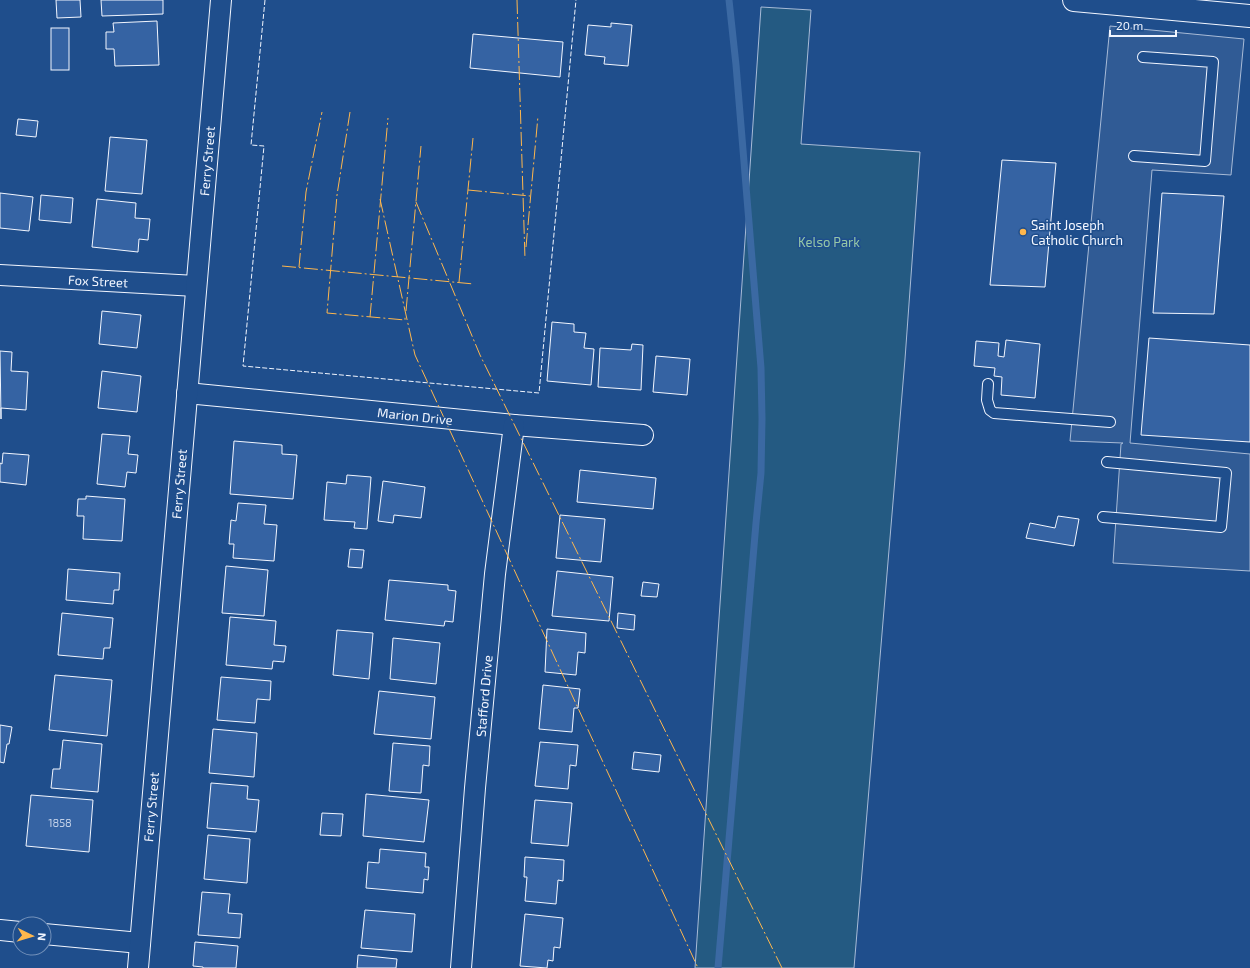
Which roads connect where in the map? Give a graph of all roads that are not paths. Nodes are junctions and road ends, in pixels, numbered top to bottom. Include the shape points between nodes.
1 (221, 0) edge
2 (1074, 0) edge
3 (1242, 10) edge
4 (1143, 57) dead end
5 (1134, 156) dead end
6 (0, 275) edge
7 (196, 286) junction
8 (988, 384) dead end
9 (187, 393) junction
10 (1110, 422) dead end
11 (514, 425) junction
12 (643, 435) dead end
13 (1107, 462) dead end
14 (1103, 517) dead end
15 (0, 930) edge
16 (12, 931) edge
17 (52, 935) edge
18 (140, 942) junction
19 (138, 968) edge
20 (461, 968) edge

1 - 7 street, Ferry Street
2 - 3 street
4 - 5 lane via 1212,62 1205,161
6 - 7 street, Fox Street
7 - 9 street, Ferry Street
8 - 10 lane via 987,400 990,410 994,413
9 - 11 street, Marion Drive
9 - 18 street, Ferry Street
11 - 12 street, Marion Drive
11 - 20 street, Stafford Drive via 495,574
13 - 14 lane via 1226,473 1221,527
15 - 16 street
17 - 18 street
18 - 19 street, Ferry Street

